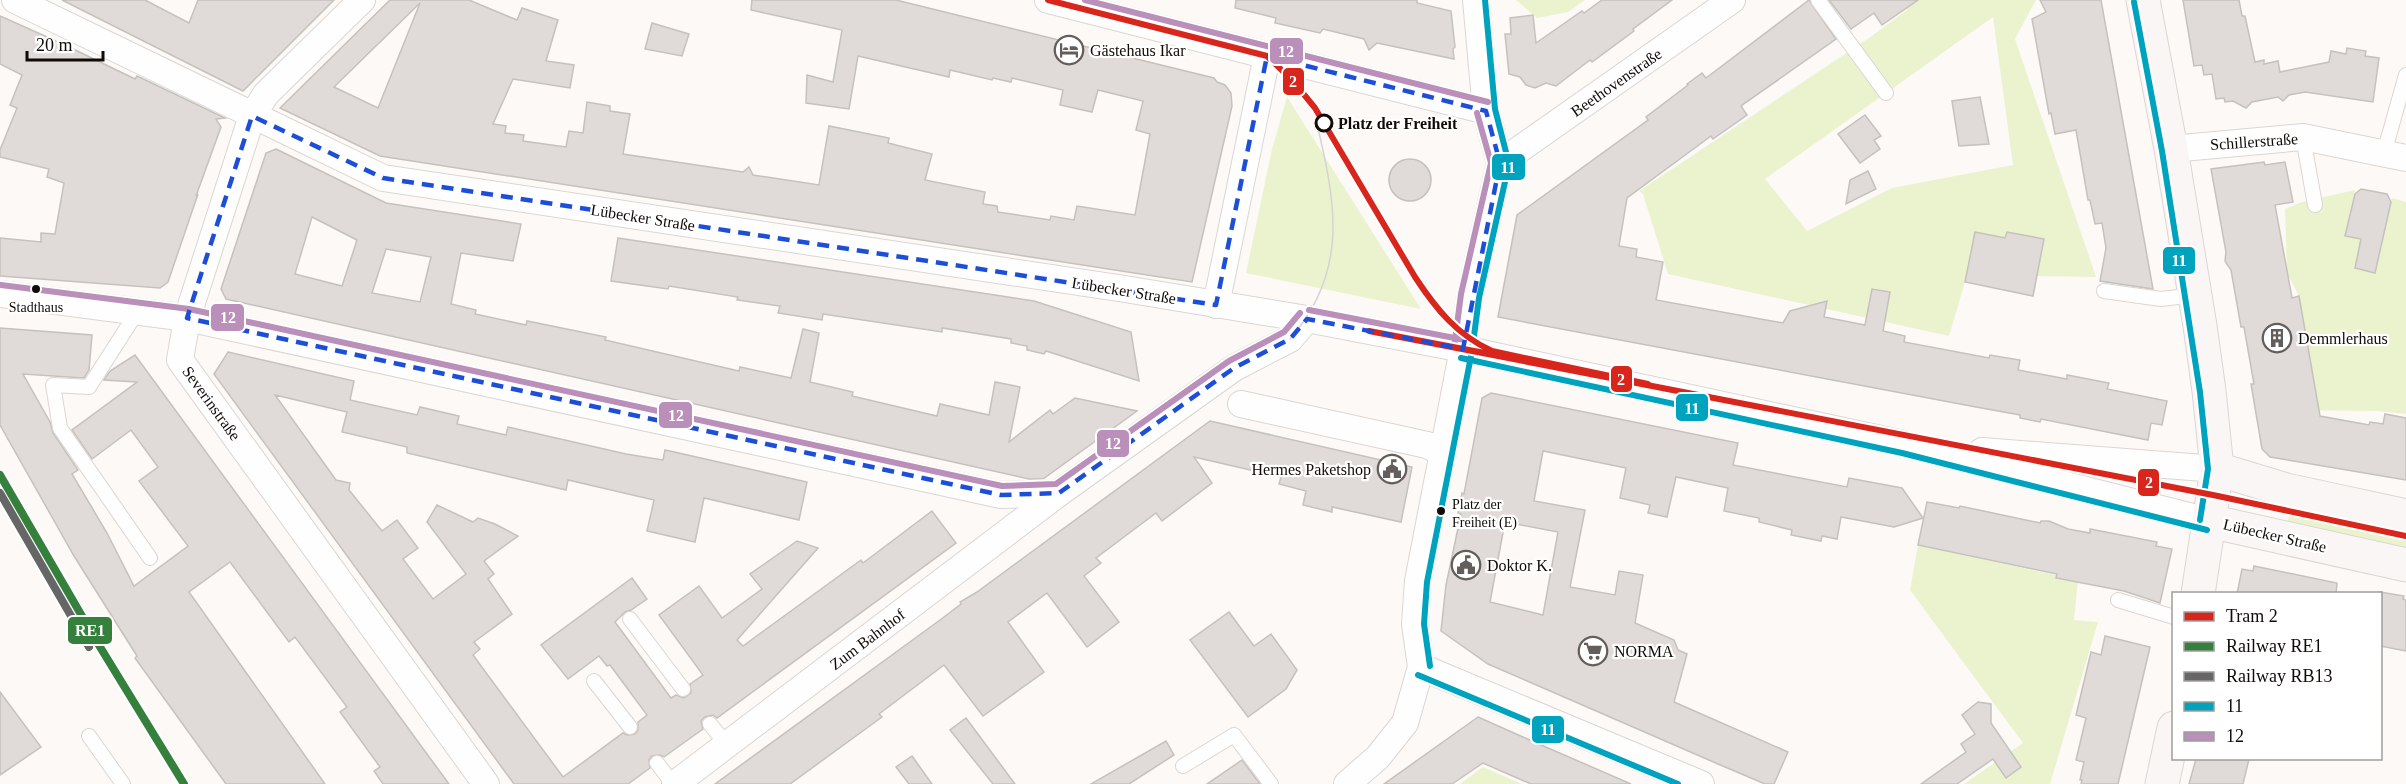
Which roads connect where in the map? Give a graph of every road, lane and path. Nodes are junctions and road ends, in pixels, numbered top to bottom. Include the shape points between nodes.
1 (15, 0) edge
2 (362, 0) edge
3 (1048, 0) edge
4 (1476, 0) edge
5 (1732, 0) edge
6 (1818, 0) edge
7 (2143, 0) edge
8 (1268, 56) junction
9 (2406, 75) edge
10 (1886, 93) dead end
11 (1486, 111) junction
12 (252, 116) junction
13 (2303, 137) junction
14 (2171, 148) junction
15 (2395, 155) edge
16 (1500, 163) junction
17 (2315, 205) dead end
18 (2104, 291) dead end
19 (0, 294) edge
20 (2194, 295) junction
21 (1216, 305) junction
22 (137, 312) junction
23 (187, 318) junction
24 (1307, 319) junction
25 (1464, 349) junction
26 (1241, 404) dead end
27 (1904, 444) junction
28 (1443, 453) junction
29 (2217, 469) junction
30 (1059, 493) junction
31 (2406, 516) edge
32 (2209, 521) junction
33 (150, 558) dead end
34 (2406, 565) edge
35 (2198, 592) edge
36 (2118, 600) dead end
37 (2172, 615) edge
38 (630, 620) dead end
39 (1421, 667) junction
40 (594, 681) dead end
41 (683, 689) dead end
42 (710, 724) dead end
43 (630, 727) dead end
44 (89, 736) dead end
45 (2172, 737) edge
46 (726, 745) junction
47 (657, 763) dead end
48 (1183, 766) dead end
49 (123, 784) edge
50 (486, 784) edge
51 (674, 784) edge
52 (1271, 784) edge
53 (1347, 784) edge
54 (1701, 784) edge
55 (2162, 784) edge

1 - 12 street, Lübecker Straße
2 - 12 street, Severinstraße via 266,94
3 - 8 street
4 - 11 street
5 - 16 street, Beethovenstraße
6 - 10 lane
7 - 14 street
8 - 11 street
8 - 21 street
9 - 15 lane
11 - 16 street
12 - 21 street, Lübecker Straße via 383,178
12 - 23 street, Severinstraße
13 - 14 street, Schillerstraße
13 - 15 street, Schillerstraße
13 - 17 lane
14 - 20 street
16 - 25 street via 1470,296
18 - 20 lane via 2161,299
19 - 22 street
20 - 29 street via 2210,391
21 - 24 street, Lübecker Straße
22 - 23 street
22 - 33 lane via 89,387 53,385 60,428
23 - 30 street via 1001,495
23 - 50 street, Severinstraße via 180,360
24 - 25 street, Lübecker Straße
24 - 30 street, Zum Bahnhof via 1290,339 1234,369
25 - 27 street, Lübecker Straße
25 - 28 street
26 - 28 street via 1427,445
27 - 29 street
27 - 32 street, Lübecker Straße
28 - 39 street via 1415,605
29 - 31 street via 2286,490
29 - 32 street
30 - 46 street, Zum Bahnhof
32 - 34 street, Lübecker Straße
32 - 35 street
36 - 37 lane
38 - 41 lane
39 - 53 street via 1405,723 1378,757
39 - 54 street
40 - 43 lane
42 - 46 lane
44 - 49 lane
45 - 55 street
46 - 51 street, Zum Bahnhof
47 - 51 lane
48 - 52 lane via 1234,735

